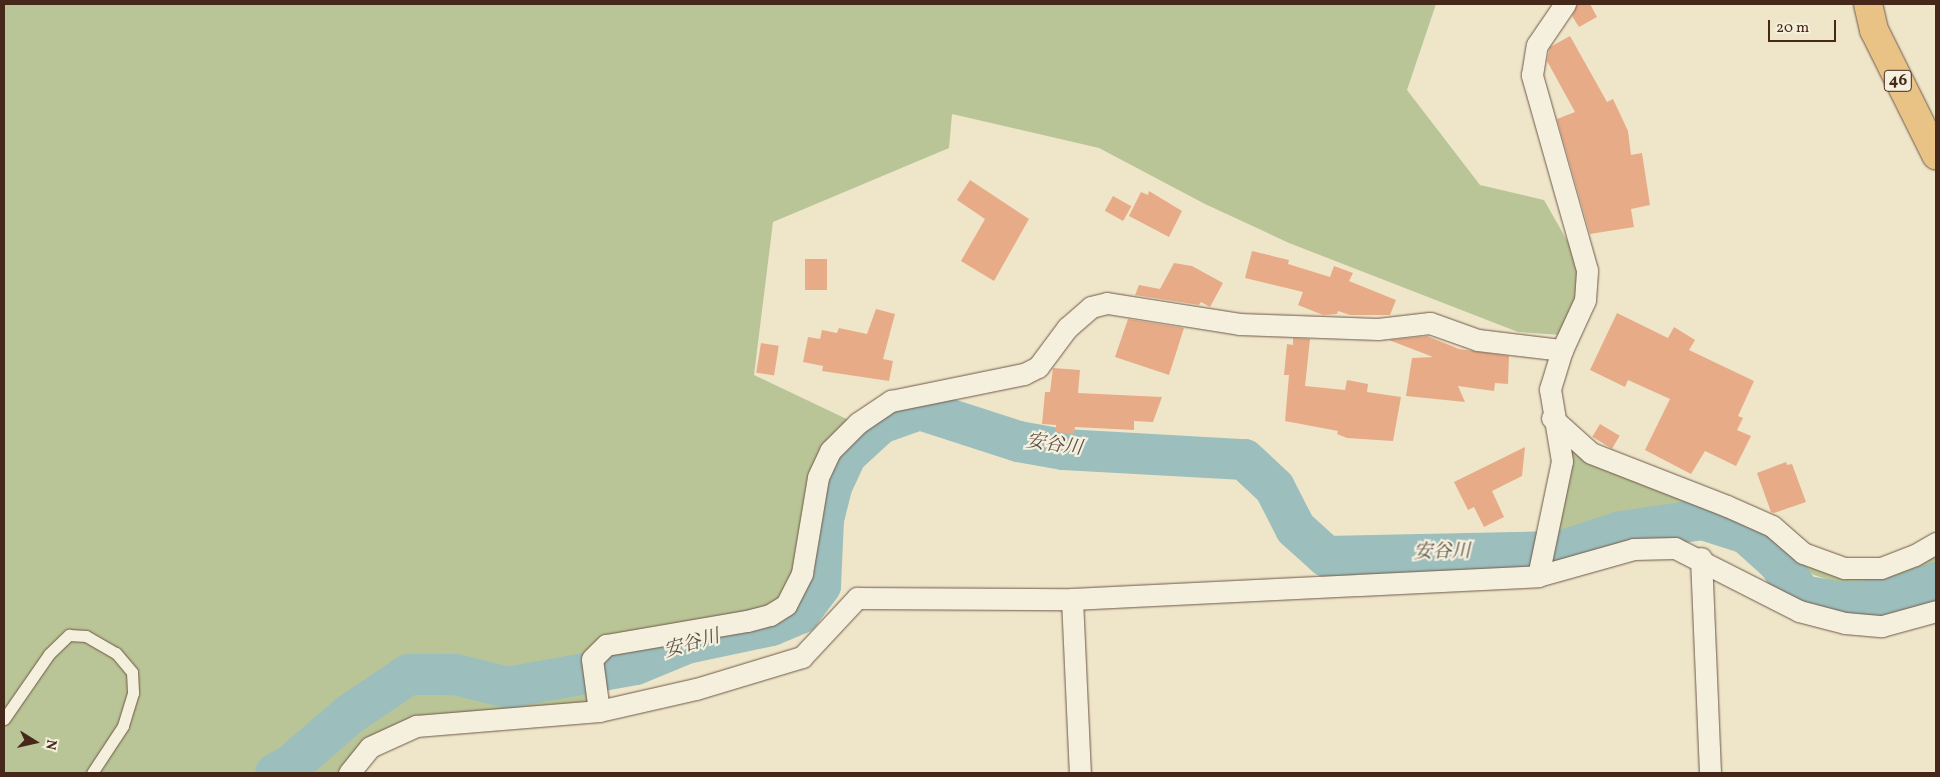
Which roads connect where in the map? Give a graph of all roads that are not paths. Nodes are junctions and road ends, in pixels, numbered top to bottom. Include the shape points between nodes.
1 (1565, 4) edge
2 (1868, 4) edge
3 (1936, 155) edge
4 (1562, 350) junction
5 (1552, 418) junction
6 (1936, 543) edge
7 (1701, 558) junction
8 (1539, 572) junction
9 (1072, 599) junction
10 (1936, 611) edge
11 (599, 705) junction
12 (4, 719) edge
13 (92, 773) edge
14 (349, 773) edge
15 (1080, 773) edge
16 (1710, 773) edge

1 - 4 street via 1537,44 1532,75 1587,270 1585,300
2 - 3 main road, 46 via 1874,30
4 - 5 street via 1550,389
4 - 11 street via 1478,340 1430,323 1378,329 1239,324 1107,303 1091,307 1067,328 1038,366 1024,374 891,401 858,424 830,451 818,477 802,574 786,605 747,621 606,645 592,658
5 - 6 street via 1592,453 1772,526 1804,553 1844,568 1880,568
5 - 8 street via 1562,461
7 - 8 street via 1675,548 1634,549
7 - 10 street via 1749,588 1799,611 1845,623 1882,626
7 - 16 street
8 - 9 street
9 - 11 street via 857,598 802,657 696,689
9 - 15 street
11 - 14 street via 416,726 370,747
12 - 13 lane via 49,654 69,635 86,636 116,653 132,672 133,693 123,726

